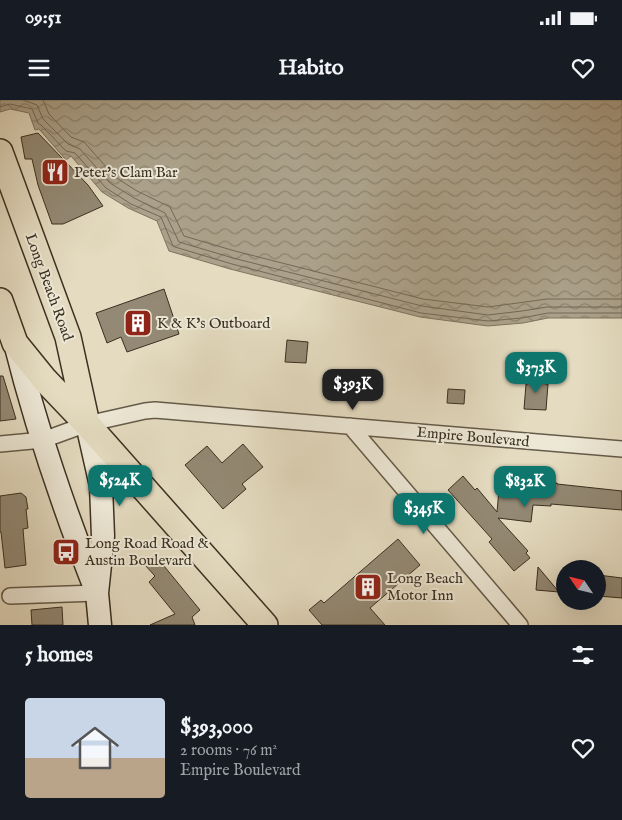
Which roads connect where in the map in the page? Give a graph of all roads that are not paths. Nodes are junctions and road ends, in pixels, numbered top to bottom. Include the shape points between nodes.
1 (0, 152) edge
2 (0, 301) edge
3 (15, 343) junction
4 (87, 424) junction
5 (350, 426) junction
6 (44, 440) junction
7 (0, 444) edge
8 (622, 449) edge
9 (97, 593) junction
10 (10, 596) dead end
11 (100, 625) edge
12 (265, 625) edge
13 (520, 625) edge

1 - 4 main road, Long Beach Road via 68,337
2 - 3 main road, Long Beach Road
3 - 4 main road, Long Beach Road
3 - 6 main road, Long Beach Road
4 - 5 street, Empire Boulevard via 155,410
4 - 6 street, Empire Boulevard
4 - 9 main road, Long Beach Road via 101,486 103,536
4 - 12 main road
5 - 8 street, Empire Boulevard
5 - 13 street
6 - 7 street, Empire Boulevard
6 - 9 main road, Long Beach Road
9 - 10 street
9 - 11 main road, Long Beach Road

